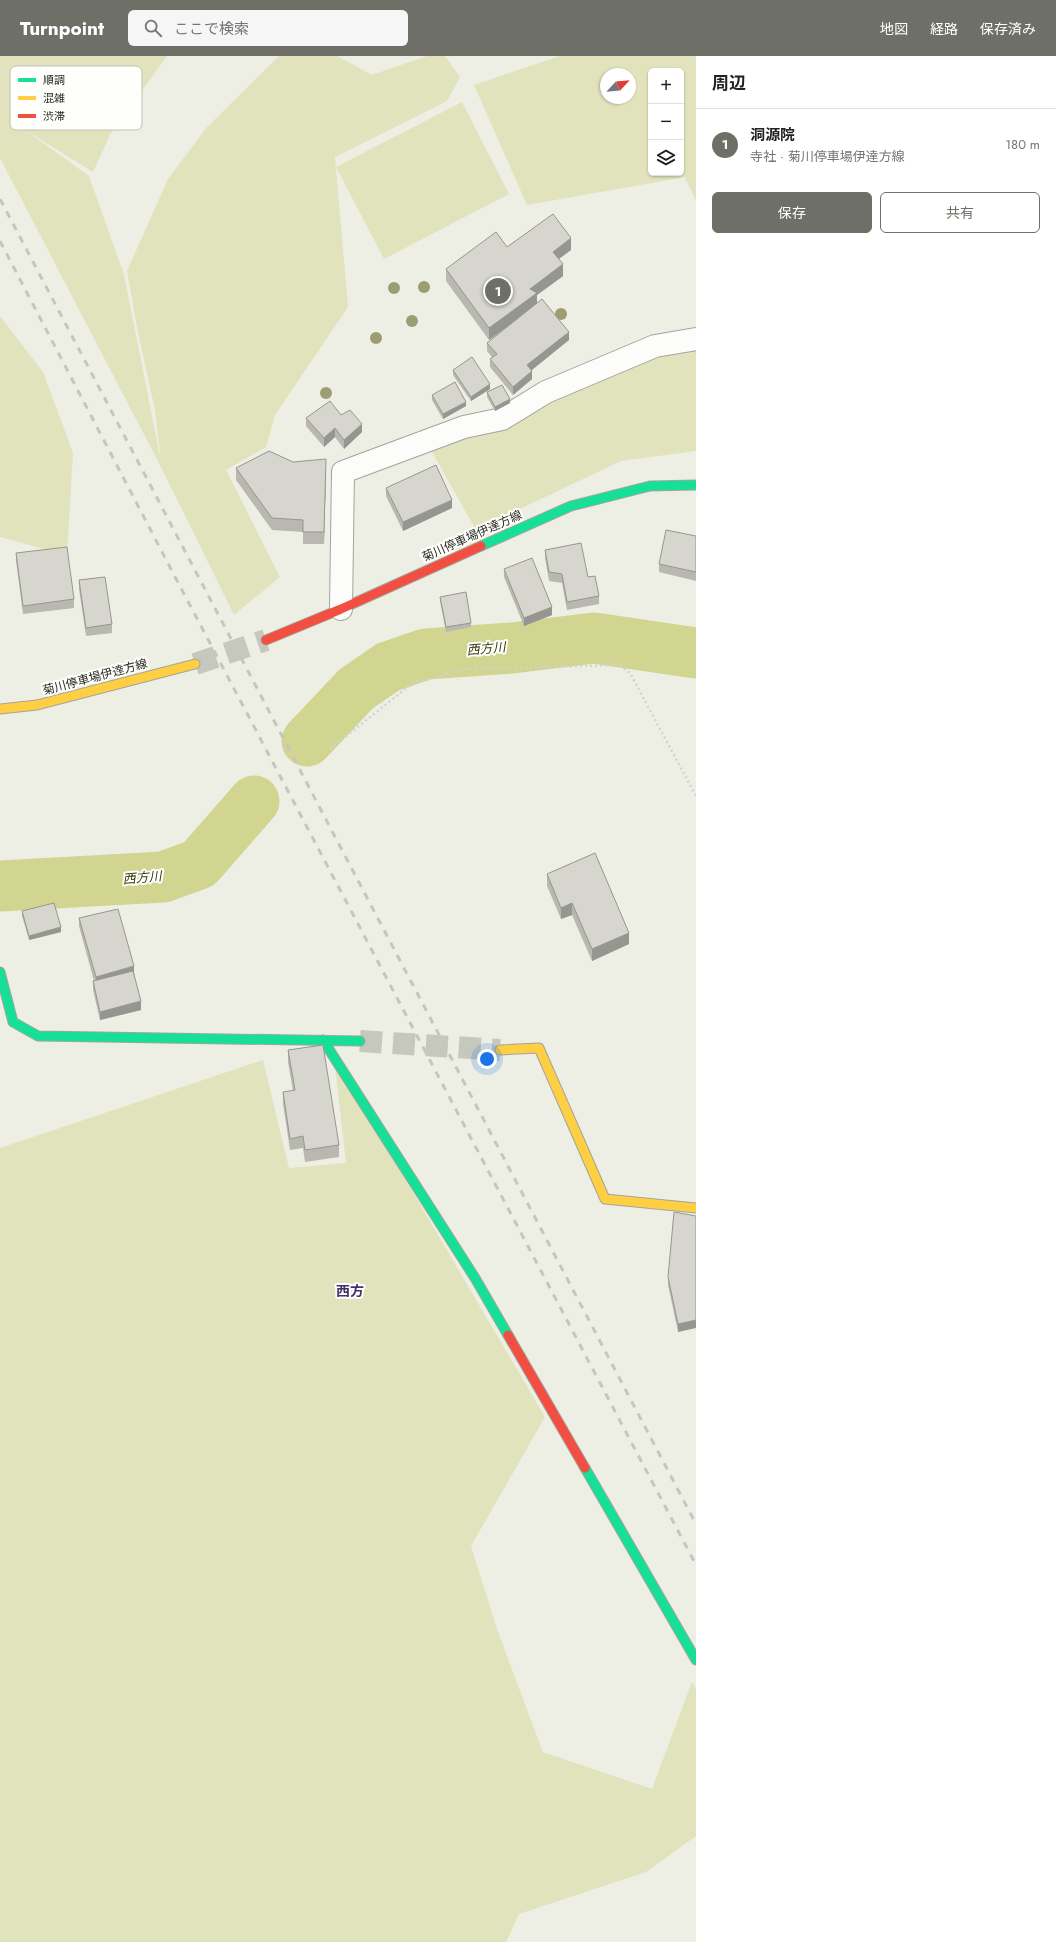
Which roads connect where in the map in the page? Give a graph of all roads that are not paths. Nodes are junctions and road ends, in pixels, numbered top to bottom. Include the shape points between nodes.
1 (696, 338) edge
2 (696, 485) edge
3 (341, 609) junction
4 (266, 640) tunnel mouth
5 (194, 664) tunnel mouth
6 (0, 709) edge
7 (0, 972) edge
8 (323, 1040) junction
9 (360, 1041) tunnel mouth
10 (500, 1050) tunnel mouth
11 (696, 1208) edge
12 (696, 1660) edge

1 - 3 street via 655,346 546,392 502,419 464,426 343,472
2 - 3 street, 菊川停車場伊達方線 via 650,486 571,506
3 - 4 street, 菊川停車場伊達方線
5 - 6 street, 菊川停車場伊達方線 via 37,705
7 - 8 street via 13,1022 38,1036
8 - 9 street
8 - 12 street via 475,1278
10 - 11 street via 539,1048 605,1199

